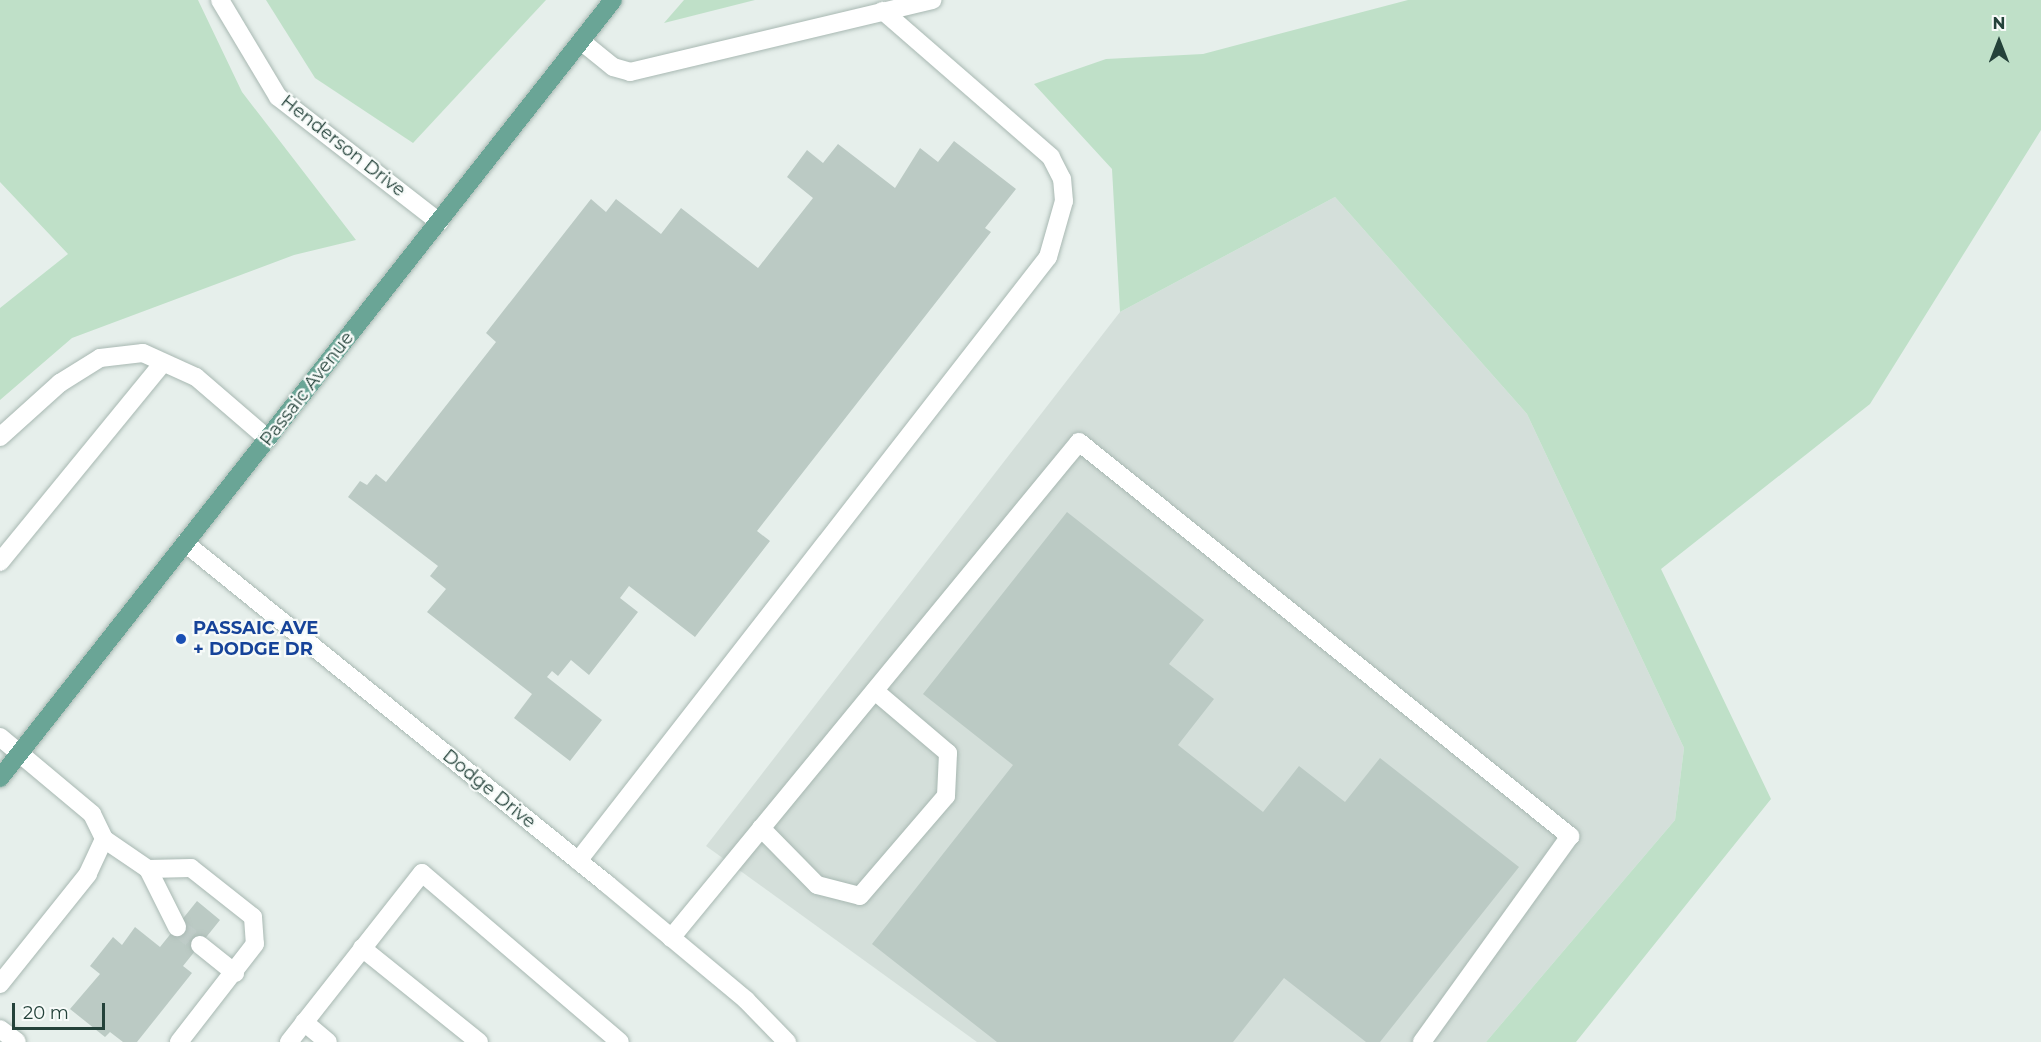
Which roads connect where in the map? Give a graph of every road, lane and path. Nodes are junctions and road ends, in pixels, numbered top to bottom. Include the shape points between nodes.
1 (220, 0) edge
2 (613, 0) edge
3 (933, 0) edge
4 (883, 11) junction
5 (581, 41) junction
6 (439, 222) junction
7 (163, 363) junction
8 (0, 437) edge
9 (268, 439) junction
10 (185, 543) junction
11 (0, 562) edge
12 (875, 691) junction
13 (0, 737) edge
14 (19, 754) junction
15 (0, 778) edge
16 (761, 828) junction
17 (104, 839) junction
18 (578, 861) junction
19 (148, 869) junction
20 (177, 927) tunnel mouth
21 (671, 938) junction
22 (200, 945) tunnel mouth
23 (362, 948) junction
24 (235, 973) junction
25 (0, 984) edge
26 (304, 1022) junction
27 (0, 1029) edge
28 (16, 1042) edge
29 (179, 1042) edge
30 (289, 1042) edge
31 (328, 1042) edge
32 (479, 1042) edge
33 (620, 1042) edge
34 (787, 1042) edge
35 (1422, 1042) edge

1 - 6 street, Henderson Drive via 278,98
2 - 5 main road, Passaic Avenue
3 - 4 street
4 - 5 street via 630,72 613,67
4 - 18 street via 1051,157 1062,179 1064,201 1048,257
5 - 6 main road, Passaic Avenue
6 - 9 main road, Passaic Avenue
7 - 8 street via 143,354 100,358 60,383
7 - 9 street via 195,377
7 - 11 street
9 - 10 main road, Passaic Avenue
10 - 14 main road, Passaic Avenue
10 - 18 street, Dodge Drive
12 - 16 street
12 - 16 street via 948,753 946,796 860,896 817,885
12 - 35 street via 1079,442 1570,836
13 - 14 street
14 - 15 main road, Passaic Avenue
14 - 17 street via 92,814
16 - 21 street
17 - 19 street
17 - 25 street via 88,874
18 - 21 street, Dodge Drive
19 - 20 street
19 - 24 street via 191,868 253,917 255,944
21 - 34 street, Dodge Drive
22 - 24 street
23 - 26 street
23 - 32 street
23 - 33 street via 422,873
24 - 29 street
26 - 30 street
26 - 31 street
27 - 28 street

